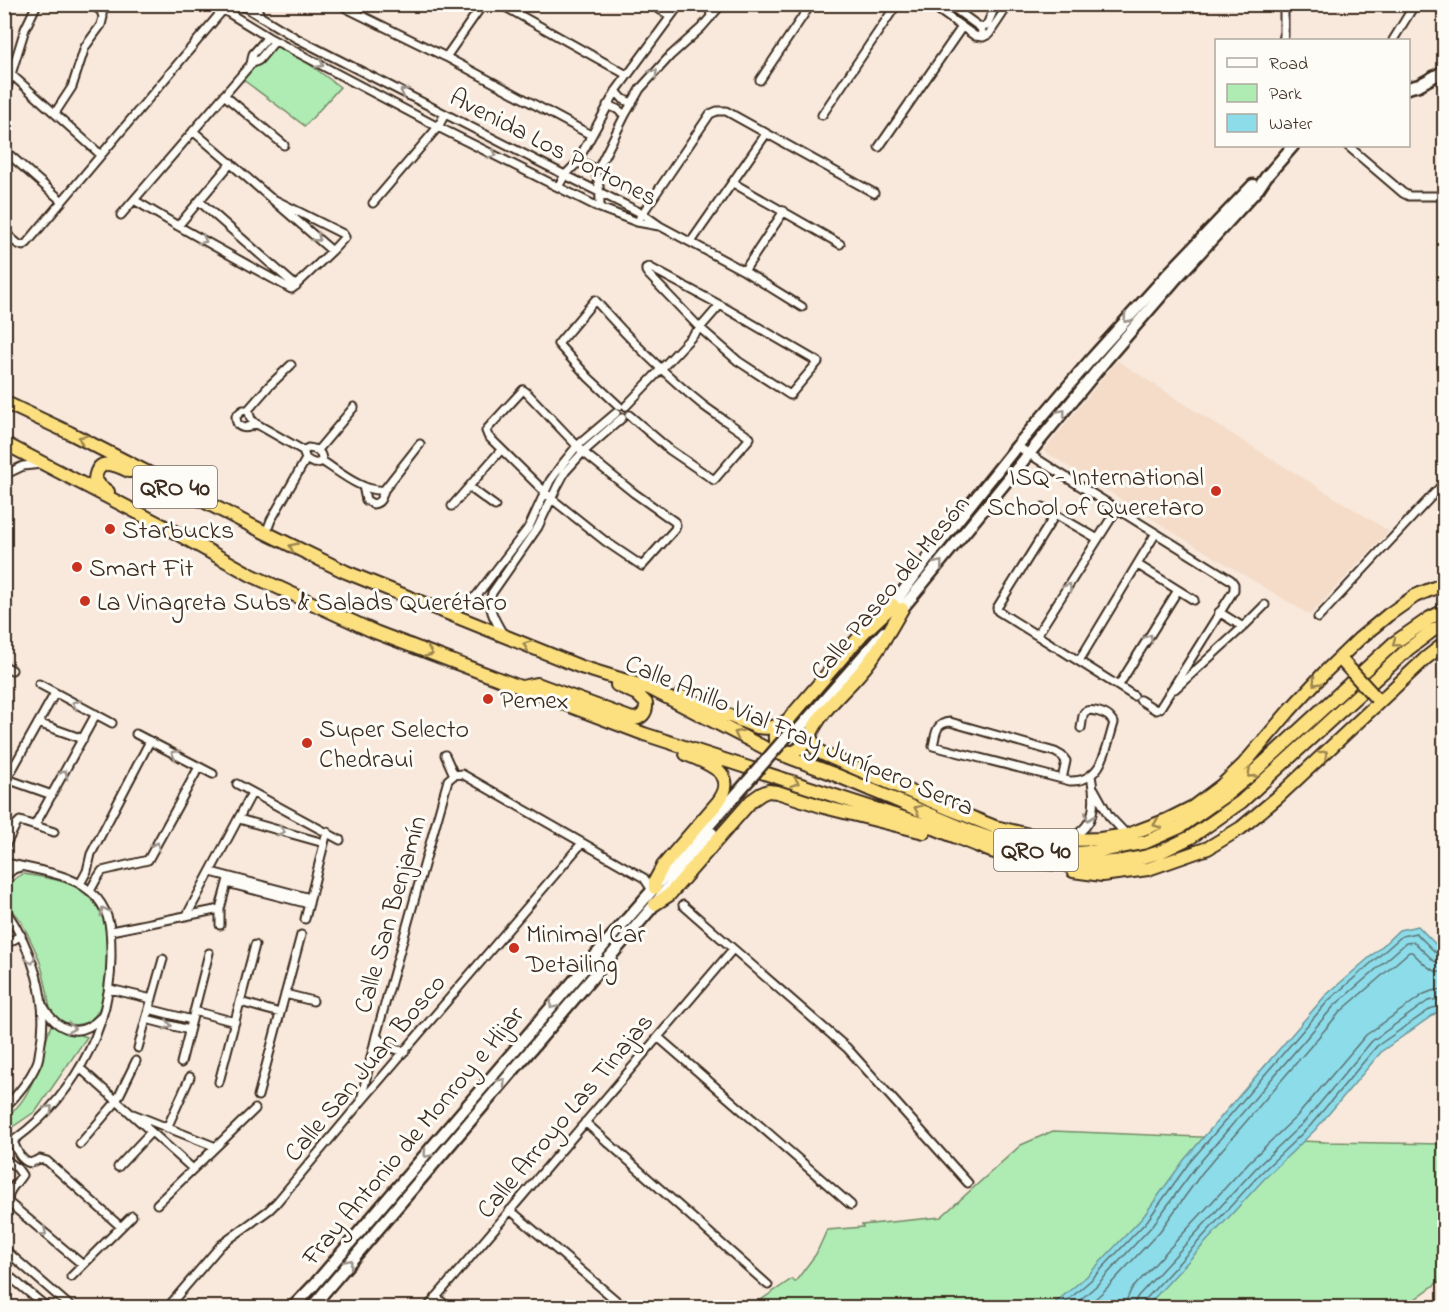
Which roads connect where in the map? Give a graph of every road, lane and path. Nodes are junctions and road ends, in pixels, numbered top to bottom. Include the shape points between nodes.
1 (37, 4) edge
2 (91, 4) edge
3 (214, 4) edge
4 (240, 4) edge
5 (256, 4) edge
6 (483, 4) edge
7 (500, 4) edge
8 (650, 4) edge
9 (680, 4) edge
10 (707, 4) edge
11 (722, 4) edge
12 (811, 4) edge
13 (897, 4) edge
14 (930, 4) edge
15 (948, 4) edge
16 (996, 4) edge
17 (1009, 4) edge
18 (1284, 4) edge
19 (1414, 4) edge
20 (346, 8) dead end
21 (223, 10) junction
22 (260, 16) junction
23 (671, 16) junction
24 (711, 17) junction
25 (962, 27) junction
26 (981, 28) junction
27 (268, 36) junction
28 (983, 37) junction
29 (296, 38) junction
30 (1283, 39) edge
31 (1394, 39) edge
32 (276, 41) junction
33 (290, 48) junction
34 (446, 57) junction
35 (251, 64) junction
36 (1444, 71) edge
37 (12, 75) junction
38 (627, 75) junction
39 (760, 80) dead end
40 (1410, 87) edge
41 (616, 92) junction
42 (224, 94) junction
43 (4, 97) edge
44 (631, 103) junction
45 (607, 105) junction
46 (55, 113) junction
47 (445, 114) junction
48 (625, 115) junction
49 (822, 115) dead end
50 (438, 127) junction
51 (193, 131) junction
52 (766, 134) junction
53 (591, 135) junction
54 (284, 145) dead end
55 (879, 147) dead end
56 (1292, 147) edge
57 (1349, 147) edge
58 (4, 150) edge
59 (101, 155) junction
60 (231, 164) junction
61 (576, 164) junction
62 (596, 173) junction
63 (565, 175) junction
64 (733, 183) junction
65 (558, 187) junction
66 (600, 193) junction
67 (873, 194) dead end
68 (1444, 196) edge
69 (271, 198) junction
70 (134, 200) junction
71 (62, 201) junction
72 (199, 201) junction
73 (373, 203) dead end
74 (600, 208) junction
75 (784, 211) junction
76 (643, 214) junction
77 (121, 216) dead end
78 (637, 222) junction
79 (178, 226) junction
80 (660, 226) junction
81 (4, 232) edge
82 (691, 242) junction
83 (840, 244) dead end
84 (332, 251) junction
85 (744, 271) junction
86 (1170, 279) junction
87 (296, 286) junction
88 (720, 305) junction
89 (802, 307) dead end
90 (700, 328) junction
91 (291, 365) dead end
92 (661, 369) junction
93 (4, 402) edge
94 (354, 407) dead end
95 (248, 410) junction
96 (622, 412) junction
97 (255, 423) junction
98 (4, 442) edge
99 (420, 444) dead end
100 (1017, 446) junction
101 (580, 449) junction
102 (318, 450) junction
103 (501, 450) junction
104 (304, 451) junction
105 (1029, 453) junction
106 (322, 462) junction
107 (43, 463) junction
108 (308, 464) junction
109 (4, 475) edge
110 (1444, 483) edge
111 (363, 486) junction
112 (469, 487) junction
113 (384, 490) junction
114 (544, 492) junction
115 (190, 495) junction
116 (552, 499) junction
117 (452, 506) dead end
118 (495, 506) dead end
119 (1043, 507) dead end
120 (1117, 509) junction
121 (1055, 515) junction
122 (171, 530) junction
123 (266, 533) junction
124 (1156, 533) junction
125 (1098, 539) junction
126 (512, 557) junction
127 (1138, 565) junction
128 (1444, 584) edge
129 (1178, 590) junction
130 (477, 595) junction
131 (1194, 600) dead end
132 (490, 602) junction
133 (1264, 604) dead end
134 (897, 607) junction
135 (1444, 611) edge
136 (1219, 612) junction
137 (446, 613) junction
138 (1318, 618) dead end
139 (1444, 625) edge
140 (1243, 627) junction
141 (1037, 635) junction
142 (505, 636) junction
143 (1444, 644) edge
144 (1079, 661) junction
145 (1342, 661) junction
146 (581, 667) junction
147 (39, 684) dead end
148 (1119, 685) junction
149 (522, 687) junction
150 (649, 688) junction
151 (55, 693) junction
152 (1169, 695) junction
153 (1378, 699) junction
154 (96, 714) junction
155 (38, 723) junction
156 (112, 723) dead end
157 (1081, 728) dead end
158 (785, 733) junction
159 (136, 734) dead end
160 (644, 734) junction
161 (810, 736) junction
162 (83, 739) junction
163 (150, 741) junction
164 (445, 755) dead end
165 (200, 767) junction
166 (831, 773) junction
167 (213, 774) dead end
168 (454, 775) junction
169 (1091, 776) junction
170 (1062, 779) junction
171 (6, 782) edge
172 (237, 784) dead end
173 (1094, 789) junction
174 (914, 792) junction
175 (252, 793) junction
176 (52, 795) junction
177 (239, 819) junction
178 (35, 825) junction
179 (54, 832) dead end
180 (327, 832) junction
181 (1127, 835) junction
182 (340, 840) dead end
183 (1071, 840) junction
184 (324, 843) junction
185 (582, 843) junction
186 (975, 844) junction
187 (4, 848) edge
188 (4, 862) edge
189 (1031, 862) junction
190 (21, 867) junction
191 (211, 872) junction
192 (4, 877) edge
193 (228, 880) junction
194 (80, 884) junction
195 (658, 888) junction
196 (90, 891) junction
197 (309, 901) junction
198 (655, 904) junction
199 (683, 905) dead end
200 (4, 908) edge
201 (220, 909) junction
202 (187, 915) junction
203 (305, 919) dead end
204 (220, 926) dead end
205 (111, 931) junction
206 (21, 935) junction
207 (301, 935) dead end
208 (255, 945) dead end
209 (4, 946) edge
210 (733, 949) junction
211 (209, 953) dead end
212 (163, 959) dead end
213 (110, 989) junction
214 (285, 994) junction
215 (152, 999) junction
216 (313, 1001) dead end
217 (240, 1002) junction
218 (43, 1005) junction
219 (149, 1009) junction
220 (194, 1011) junction
221 (280, 1013) junction
222 (104, 1014) junction
223 (146, 1019) junction
224 (192, 1020) junction
225 (235, 1022) junction
226 (189, 1030) junction
227 (376, 1036) junction
228 (658, 1037) junction
229 (138, 1048) dead end
230 (405, 1051) junction
231 (136, 1061) dead end
232 (181, 1063) dead end
233 (81, 1069) junction
234 (190, 1077) dead end
235 (219, 1082) dead end
236 (258, 1096) dead end
237 (116, 1102) junction
238 (360, 1103) junction
239 (474, 1107) junction
240 (4, 1108) edge
241 (255, 1109) dead end
242 (128, 1112) junction
243 (585, 1122) junction
244 (167, 1128) junction
245 (150, 1133) junction
246 (13, 1141) junction
247 (80, 1144) dead end
248 (4, 1147) edge
249 (216, 1147) junction
250 (19, 1155) junction
251 (8, 1161) edge
252 (118, 1167) dead end
253 (193, 1169) junction
254 (968, 1183) dead end
255 (6, 1196) edge
256 (157, 1204) dead end
257 (851, 1205) dead end
258 (510, 1210) junction
259 (132, 1216) dead end
260 (121, 1227) junction
261 (4, 1249) edge
262 (83, 1265) junction
263 (4, 1272) edge
264 (71, 1277) dead end
265 (768, 1285) dead end
266 (314, 1286) junction
267 (323, 1294) junction
268 (436, 1297) junction
269 (48, 1308) edge
270 (72, 1308) edge
271 (167, 1308) edge
272 (292, 1308) edge
273 (312, 1308) edge
274 (427, 1308) edge
275 (449, 1308) edge
276 (625, 1308) edge

1 - 37 street via 25,28
2 - 46 street via 103,17 85,47 72,87
3 - 21 street, Avenida Los Portones
4 - 22 street, Avenida Los Portones
5 - 22 street
6 - 34 street
7 - 38 street
8 - 23 street
9 - 23 street
10 - 24 street
11 - 24 street
12 - 39 street
13 - 49 street
14 - 25 street
15 - 26 street
16 - 26 street via 987,26
17 - 28 street
18 - 30 street
19 - 31 street
20 - 34 street
21 - 27 street, Avenida Los Portones
21 - 59 street
22 - 29 street, Avenida Los Portones
23 - 38 street
44 -> 24 street via 648,80
25 - 28 street
25 - 55 street
26 - 28 street
27 - 32 street, Avenida Los Portones
27 - 35 street via 253,54
29 - 33 street
47 -> 29 street, Avenida Los Portones
32 - 33 street, Avenida Los Portones
32 - 35 street
33 -> 50 street, Avenida Los Portones
34 - 53 street
35 - 42 street
36 - 40 main road
37 - 43 street
37 - 46 street
38 - 41 street
41 - 44 street
41 - 45 street
42 - 51 street
42 - 54 street
44 - 48 street
45 - 48 street
45 - 53 street
46 - 59 street
47 - 50 street
47 - 63 street, Avenida Los Portones
48 - 62 street
50 -> 65 street, Avenida Los Portones
50 - 73 street
51 - 60 street
51 - 70 street
52 - 64 street
52 - 67 street
52 - 76 street via 726,111 710,114
53 - 61 street
56 - 86 main road, Calle Paseo del Mesón via 1258,189
57 - 68 street via 1403,193
58 - 71 street
59 - 71 street
60 - 69 street
60 - 72 street
61 - 62 street via 586,164
61 - 63 street
62 - 66 street
63 - 65 street
63 - 66 street, Avenida Los Portones
64 - 75 street
64 - 82 street
65 - 74 street, Avenida Los Portones
66 - 74 street
66 - 76 street, Avenida Los Portones
69 -> 84 street
69 - 84 street via 343,234 344,239
70 - 77 street
70 - 79 street
71 - 81 street via 23,246
72 - 79 street
72 - 87 street
74 - 78 street, Avenida Los Portones
75 - 83 street
75 - 85 street
76 - 78 street
76 - 80 street, Avenida Los Portones
78 - 80 street, Avenida Los Portones
79 -> 87 street via 291,288
80 - 82 street
82 - 85 street
84 - 87 street
85 - 89 street
86 -> 100 main road, Calle Paseo del Mesón via 1092,358
105 -> 86 main road, Calle Paseo del Mesón
88 - 90 street
88 - 90 street via 646,268
88 - 90 street via 818,362 790,394 738,361
90 - 92 street
91 - 95 street
92 - 96 street
92 - 96 street via 595,300 558,344
92 - 96 street via 750,438 714,480
115 -> 93 highway, Calle Anillo Vial Fray Junípero Serra / QRO 40
94 - 102 street
95 - 97 street
95 - 97 street via 236,416 236,421 242,428
96 - 101 street
97 - 104 street
98 - 107 highway, Calle Anillo Vial Fray Junípero Serra / QRO 40
99 - 113 street
100 - 105 street
100 - 134 main road, Calle Paseo del Mesón
101 - 103 street via 523,390 486,431
101 - 114 street
101 - 116 street
101 - 116 street via 675,522 675,528 639,566
102 - 104 street
102 - 106 street
103 - 112 street
103 - 114 street
104 - 108 street
105 - 120 street
134 -> 105 main road, Calle Paseo del Mesón
106 - 108 street
106 - 111 street
107 - 109 street via 23,466
107 - 122 highway, Calle Anillo Vial Fray Junípero Serra / QRO 40
108 - 123 street
110 - 138 street
111 - 113 street
111 - 113 street via 365,498 375,504
112 - 117 street
112 - 118 street
114 - 116 street
114 - 126 street
115 - 122 highway via 173,493 114,465 102,464 97,470 95,479 100,486
115 - 123 highway, Calle Anillo Vial Fray Junípero Serra / QRO 40
116 - 126 street via 538,528
119 - 121 street
120 - 124 street
120 - 125 street
121 - 125 street
121 - 141 street via 997,608
122 -> 149 highway, Calle Anillo Vial Fray Junípero Serra / QRO 40 via 251,575 375,632
137 -> 123 highway, Calle Anillo Vial Fray Junípero Serra / QRO 40 via 346,572
124 - 127 street
124 - 136 street via 1231,580 1234,590
141 -> 125 street
126 - 130 street
126 - 132 street
127 - 129 street
127 - 144 street
128 - 145 highway via 1415,596 1388,615 1359,639
129 - 131 street
148 -> 129 street
130 - 132 street
130 - 137 street
132 - 142 street
133 - 140 street
134 - 158 highway via 863,633 788,720
134 - 161 highway via 877,651
135 -> 166 highway, Calle Anillo Vial Fray Junípero Serra / QRO 40 via 1394,644 1227,794 1180,827 1146,842 1078,853 1015,847
136 - 140 street
136 - 152 street
137 - 142 highway, Calle Anillo Vial Fray Junípero Serra / QRO 40
139 - 189 highway, Calle Anillo Vial Fray Junípero Serra / QRO 40 via 1407,650 1241,802 1191,837 1160,852 1123,861 1078,865
140 - 152 street
141 - 144 street
146 -> 142 highway, Calle Anillo Vial Fray Junípero Serra / QRO 40
143 - 153 highway
144 - 148 street
145 - 153 highway, bridge
145 -> 181 highway via 1289,711 1221,786 1193,807
146 - 149 highway via 637,694 646,703 644,713 632,719 537,684
146 - 150 highway, Calle Anillo Vial Fray Junípero Serra / QRO 40
147 - 151 street
148 - 152 street via 1158,710
149 - 160 highway, Calle Anillo Vial Fray Junípero Serra / QRO 40
150 - 158 highway
166 -> 150 highway, Calle Anillo Vial Fray Junípero Serra / QRO 40 via 765,748
154 -> 151 street
151 - 155 street
189 -> 153 highway via 1102,875 1148,869 1208,848 1241,828 1278,797
154 - 156 street
154 - 162 street
155 - 162 street
155 - 171 street
157 - 169 street via 1084,713 1090,710 1105,714 1114,723 1100,767
158 - 161 highway via 775,736 775,742 787,752 794,752
158 - 195 main road, bridge via 750,782
159 - 163 street
160 -> 186 highway, Calle Anillo Vial Fray Junípero Serra / QRO 40
160 - 195 highway via 712,765 726,784 718,802 663,866 655,881
161 - 174 highway via 823,754
176 -> 162 street
165 -> 163 street
163 - 194 street via 91,854
164 - 168 street
165 - 167 street
196 -> 165 street via 102,871 148,860
166 - 174 highway
168 - 185 street via 462,774
168 - 227 street, Calle San Benjamín via 448,780
169 - 170 street via 1079,781
169 - 173 street
170 - 170 street via 933,746 938,727 950,722 1056,752 1066,761
171 - 176 street
172 - 175 street
173 - 181 street via 1109,816
173 -> 183 street via 1090,819
174 - 183 highway via 995,826 1042,838
175 - 177 street
175 - 180 street
176 - 178 street
177 -> 184 street
177 - 191 street
178 - 179 street
178 - 187 street via 18,823
180 - 182 street
180 - 184 street
181 - 183 highway
184 - 197 street
185 - 195 street
185 - 230 street, Calle San Juan Bosco
186 - 189 highway, Calle Anillo Vial Fray Junípero Serra / QRO 40
186 - 198 highway via 768,792 751,801 669,895
188 - 190 street
190 - 192 street
190 - 194 street
191 - 193 street
191 - 202 street
193 - 197 street
193 - 201 street
194 - 196 street
195 - 198 main road, Fray Antonio de Monroy e Hijar
195 -> 239 main road, Fray Antonio de Monroy e Hijar
205 -> 196 street via 107,912
197 - 203 street
239 -> 198 main road, Fray Antonio de Monroy e Hijar
199 - 210 street
200 - 206 street
201 - 202 street
201 - 204 street
202 - 205 street
205 - 213 street
206 - 209 street
206 -> 218 street
207 - 214 street
208 - 217 street
210 - 228 street, Calle Arroyo Las Tinajas
210 - 254 street via 847,1048
211 - 220 street
212 - 215 street
213 - 215 street
213 - 222 street
214 - 216 street
214 - 221 street
215 - 219 street
217 - 221 street
217 - 225 street
218 -> 222 street via 50,1018 73,1030 94,1024
218 - 240 street via 38,1063
219 - 223 street
219 - 224 street
220 - 224 street
220 - 225 street
221 - 236 street
222 - 233 street
223 -> 226 street
223 - 229 street
224 - 226 street
225 - 235 street
226 - 232 street
227 - 230 street via 388,1047
227 - 238 street, Calle San Benjamín
228 - 243 street, Calle Arroyo Las Tinajas
228 - 257 street
230 - 238 street, Calle San Juan Bosco
231 - 237 street
233 - 237 street
246 -> 233 street via 51,1107
234 - 244 street
237 - 242 street
237 - 247 street
238 - 271 street, Calle San Juan Bosco via 277,1202 221,1245
239 -> 266 main road, Fray Antonio de Monroy e Hijar
267 -> 239 main road, Fray Antonio de Monroy e Hijar
241 - 249 street
242 - 244 street
242 - 245 street
243 - 258 street, Calle Arroyo Las Tinajas
243 - 265 street
244 - 249 street
245 - 252 street
245 - 253 street
246 - 248 street
246 - 250 street
249 - 253 street
250 - 251 street
250 - 260 street via 28,1163 47,1161
251 - 255 street via 21,1177
253 - 256 street
255 -> 262 street via 9,1203
258 - 268 street, Calle Arroyo Las Tinajas
258 - 276 street
259 - 260 street
260 - 262 street
261 - 270 street
262 - 264 street
263 - 269 street
266 - 267 main road
266 - 272 main road, Fray Antonio de Monroy e Hijar
267 - 273 main road, Fray Antonio de Monroy e Hijar
268 - 274 street, Calle Arroyo Las Tinajas
268 - 275 street

